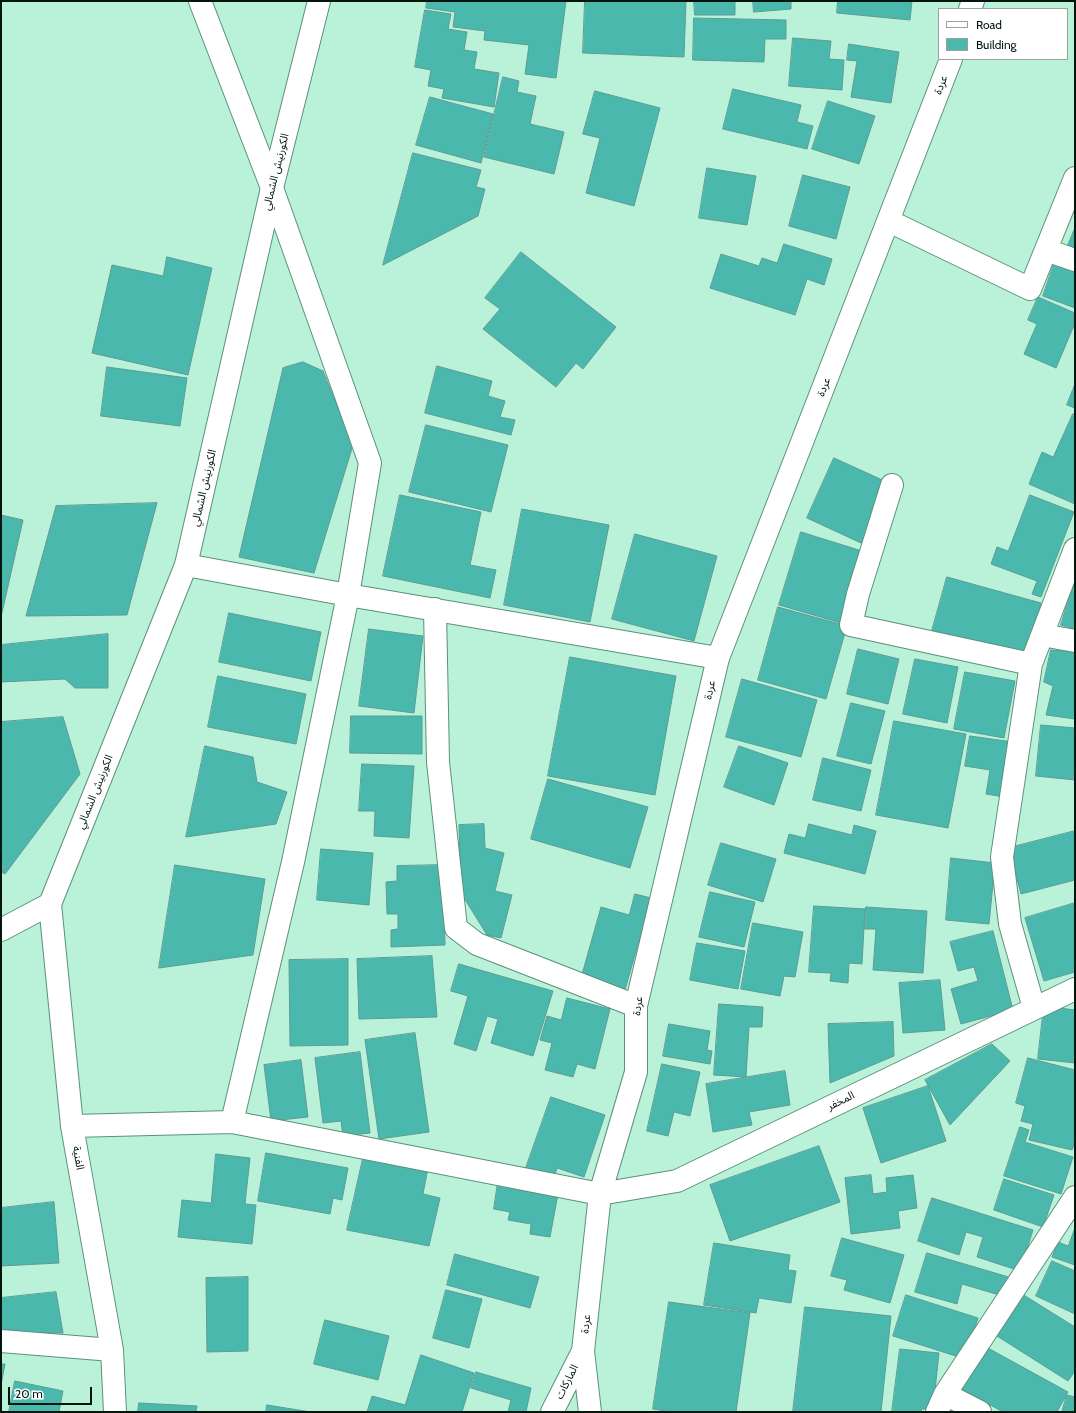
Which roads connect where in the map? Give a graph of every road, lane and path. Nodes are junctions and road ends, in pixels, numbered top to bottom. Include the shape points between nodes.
1 (200, 1) edge
2 (319, 1) edge
3 (951, 60) edge
4 (1075, 178) edge
5 (272, 188) junction
6 (889, 221) junction
7 (1046, 250) junction
8 (1075, 260) edge
9 (892, 485) dead end
10 (1075, 549) edge
11 (186, 566) junction
12 (348, 596) junction
13 (435, 609) junction
14 (1042, 635) junction
15 (1075, 641) edge
16 (718, 658) junction
17 (1031, 664) junction
18 (50, 904) junction
19 (1, 930) edge
20 (1075, 989) edge
21 (636, 1006) junction
22 (1034, 1008) junction
23 (232, 1122) junction
24 (72, 1126) junction
25 (600, 1194) junction
26 (1075, 1197) edge
27 (1, 1341) edge
28 (112, 1350) junction
29 (583, 1352) junction
30 (941, 1403) edge
31 (115, 1412) edge
32 (552, 1412) edge
33 (590, 1412) edge
34 (980, 1412) edge

1 - 5 street
2 - 5 street, الكورنيش الشمالي
3 - 6 street, عردة
4 - 7 street
5 - 11 street, الكورنيش الشمالي
5 - 12 street via 370,463
6 - 7 street via 1030,289
6 - 16 street, عردة
7 - 8 street
9 - 17 street via 851,625
10 - 14 street
11 - 12 street
11 - 18 street, الكورنيش الشمالي
12 - 13 street
12 - 23 street via 293,862
13 - 16 street
13 - 21 street via 438,762 456,928 477,944
14 - 15 street
14 - 17 street
16 - 21 street, عردة
17 - 22 street via 1002,857 1010,924
18 - 19 street
18 - 24 street, الفنية
20 - 22 street, المخفر
21 - 25 street, عردة via 636,1072
22 - 25 street, المخفر via 677,1181
23 - 24 street
23 - 25 street
24 - 28 street, الفنية
25 - 29 street, عردة
26 - 30 street
27 - 28 street
28 - 31 street, الفنية
29 - 32 street, الماركات
29 - 33 street
30 - 34 street

